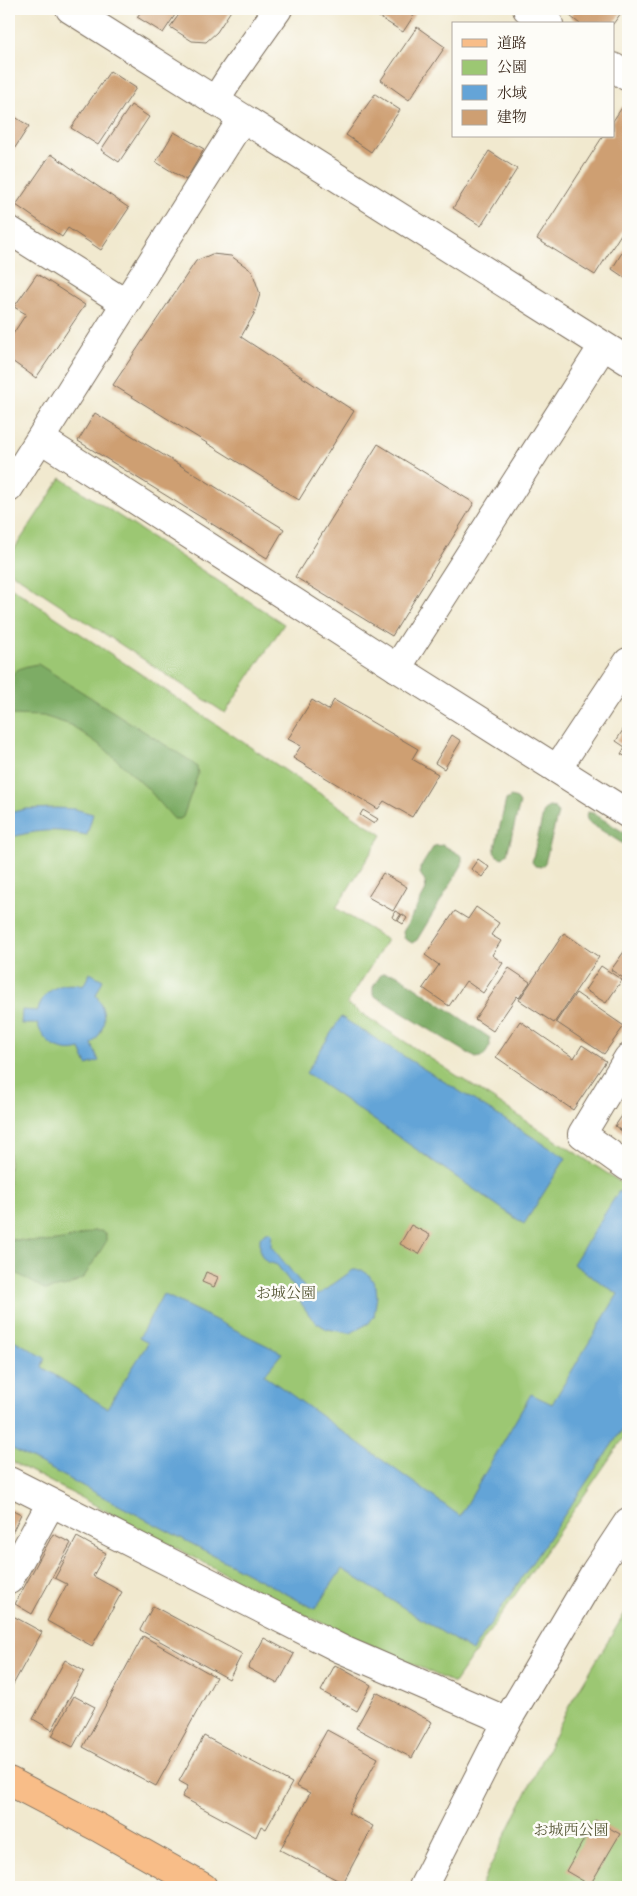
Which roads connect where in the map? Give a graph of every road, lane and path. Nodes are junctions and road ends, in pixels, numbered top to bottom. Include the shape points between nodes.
1 (70, 9) edge
2 (278, 9) edge
3 (527, 9) edge
4 (546, 22) edge
5 (614, 67) edge
6 (628, 77) edge
7 (215, 101) junction
8 (242, 119) junction
9 (9, 230) edge
10 (125, 303) junction
11 (603, 346) junction
12 (628, 362) edge
13 (41, 439) junction
14 (9, 488) edge
15 (628, 662) edge
16 (397, 668) junction
17 (558, 769) junction
18 (628, 814) edge
19 (628, 1058) edge
20 (628, 1167) edge
21 (9, 1481) edge
22 (51, 1503) junction
23 (628, 1522) edge
24 (9, 1580) edge
25 (507, 1721) junction
26 (9, 1781) edge
27 (203, 1887) edge
28 (423, 1887) edge

1 - 7 street
2 - 7 street
3 - 4 street
5 - 6 street
7 - 8 street
8 - 10 street
8 - 11 street
9 - 10 street
10 - 13 street
11 - 12 street
11 - 16 street
13 - 14 street
13 - 16 street
15 - 17 street
16 - 17 street
17 - 18 street
19 - 20 street via 582,1134
21 - 22 street
22 - 24 street
22 - 25 street via 341,1649
23 - 25 street
25 - 28 street
26 - 27 main road

